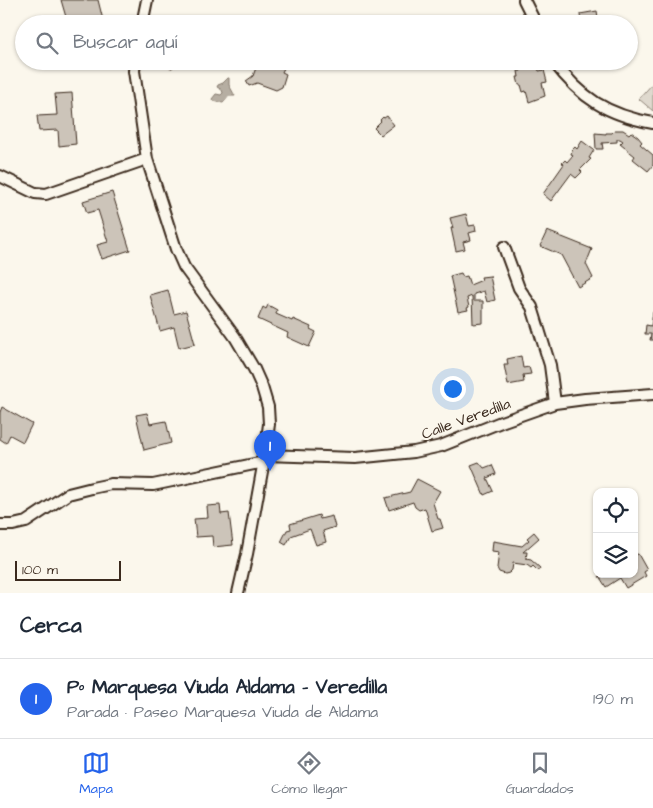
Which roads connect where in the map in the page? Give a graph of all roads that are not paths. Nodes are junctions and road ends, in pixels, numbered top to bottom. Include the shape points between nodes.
1 (147, 0) edge
2 (524, 0) edge
3 (144, 15) edge
4 (532, 15) edge
5 (134, 70) edge
6 (560, 70) edge
7 (653, 123) edge
8 (147, 159) junction
9 (0, 176) edge
10 (504, 247) dead end
11 (653, 394) edge
12 (555, 403) junction
13 (264, 459) junction
14 (0, 525) edge
15 (238, 593) edge

1 - 3 street
2 - 4 street
5 - 8 street
6 - 7 street via 584,95 614,113
8 - 9 street via 46,194 36,193
8 - 13 street via 184,267 234,337 262,387 269,424
10 - 12 street via 519,288 532,307 550,365
11 - 12 street, Calle Veredilla
12 - 13 street, Calle Veredilla via 423,450 366,458
13 - 14 street, Calle Veredilla via 153,485 111,484 92,488 68,494 26,522
13 - 15 street

